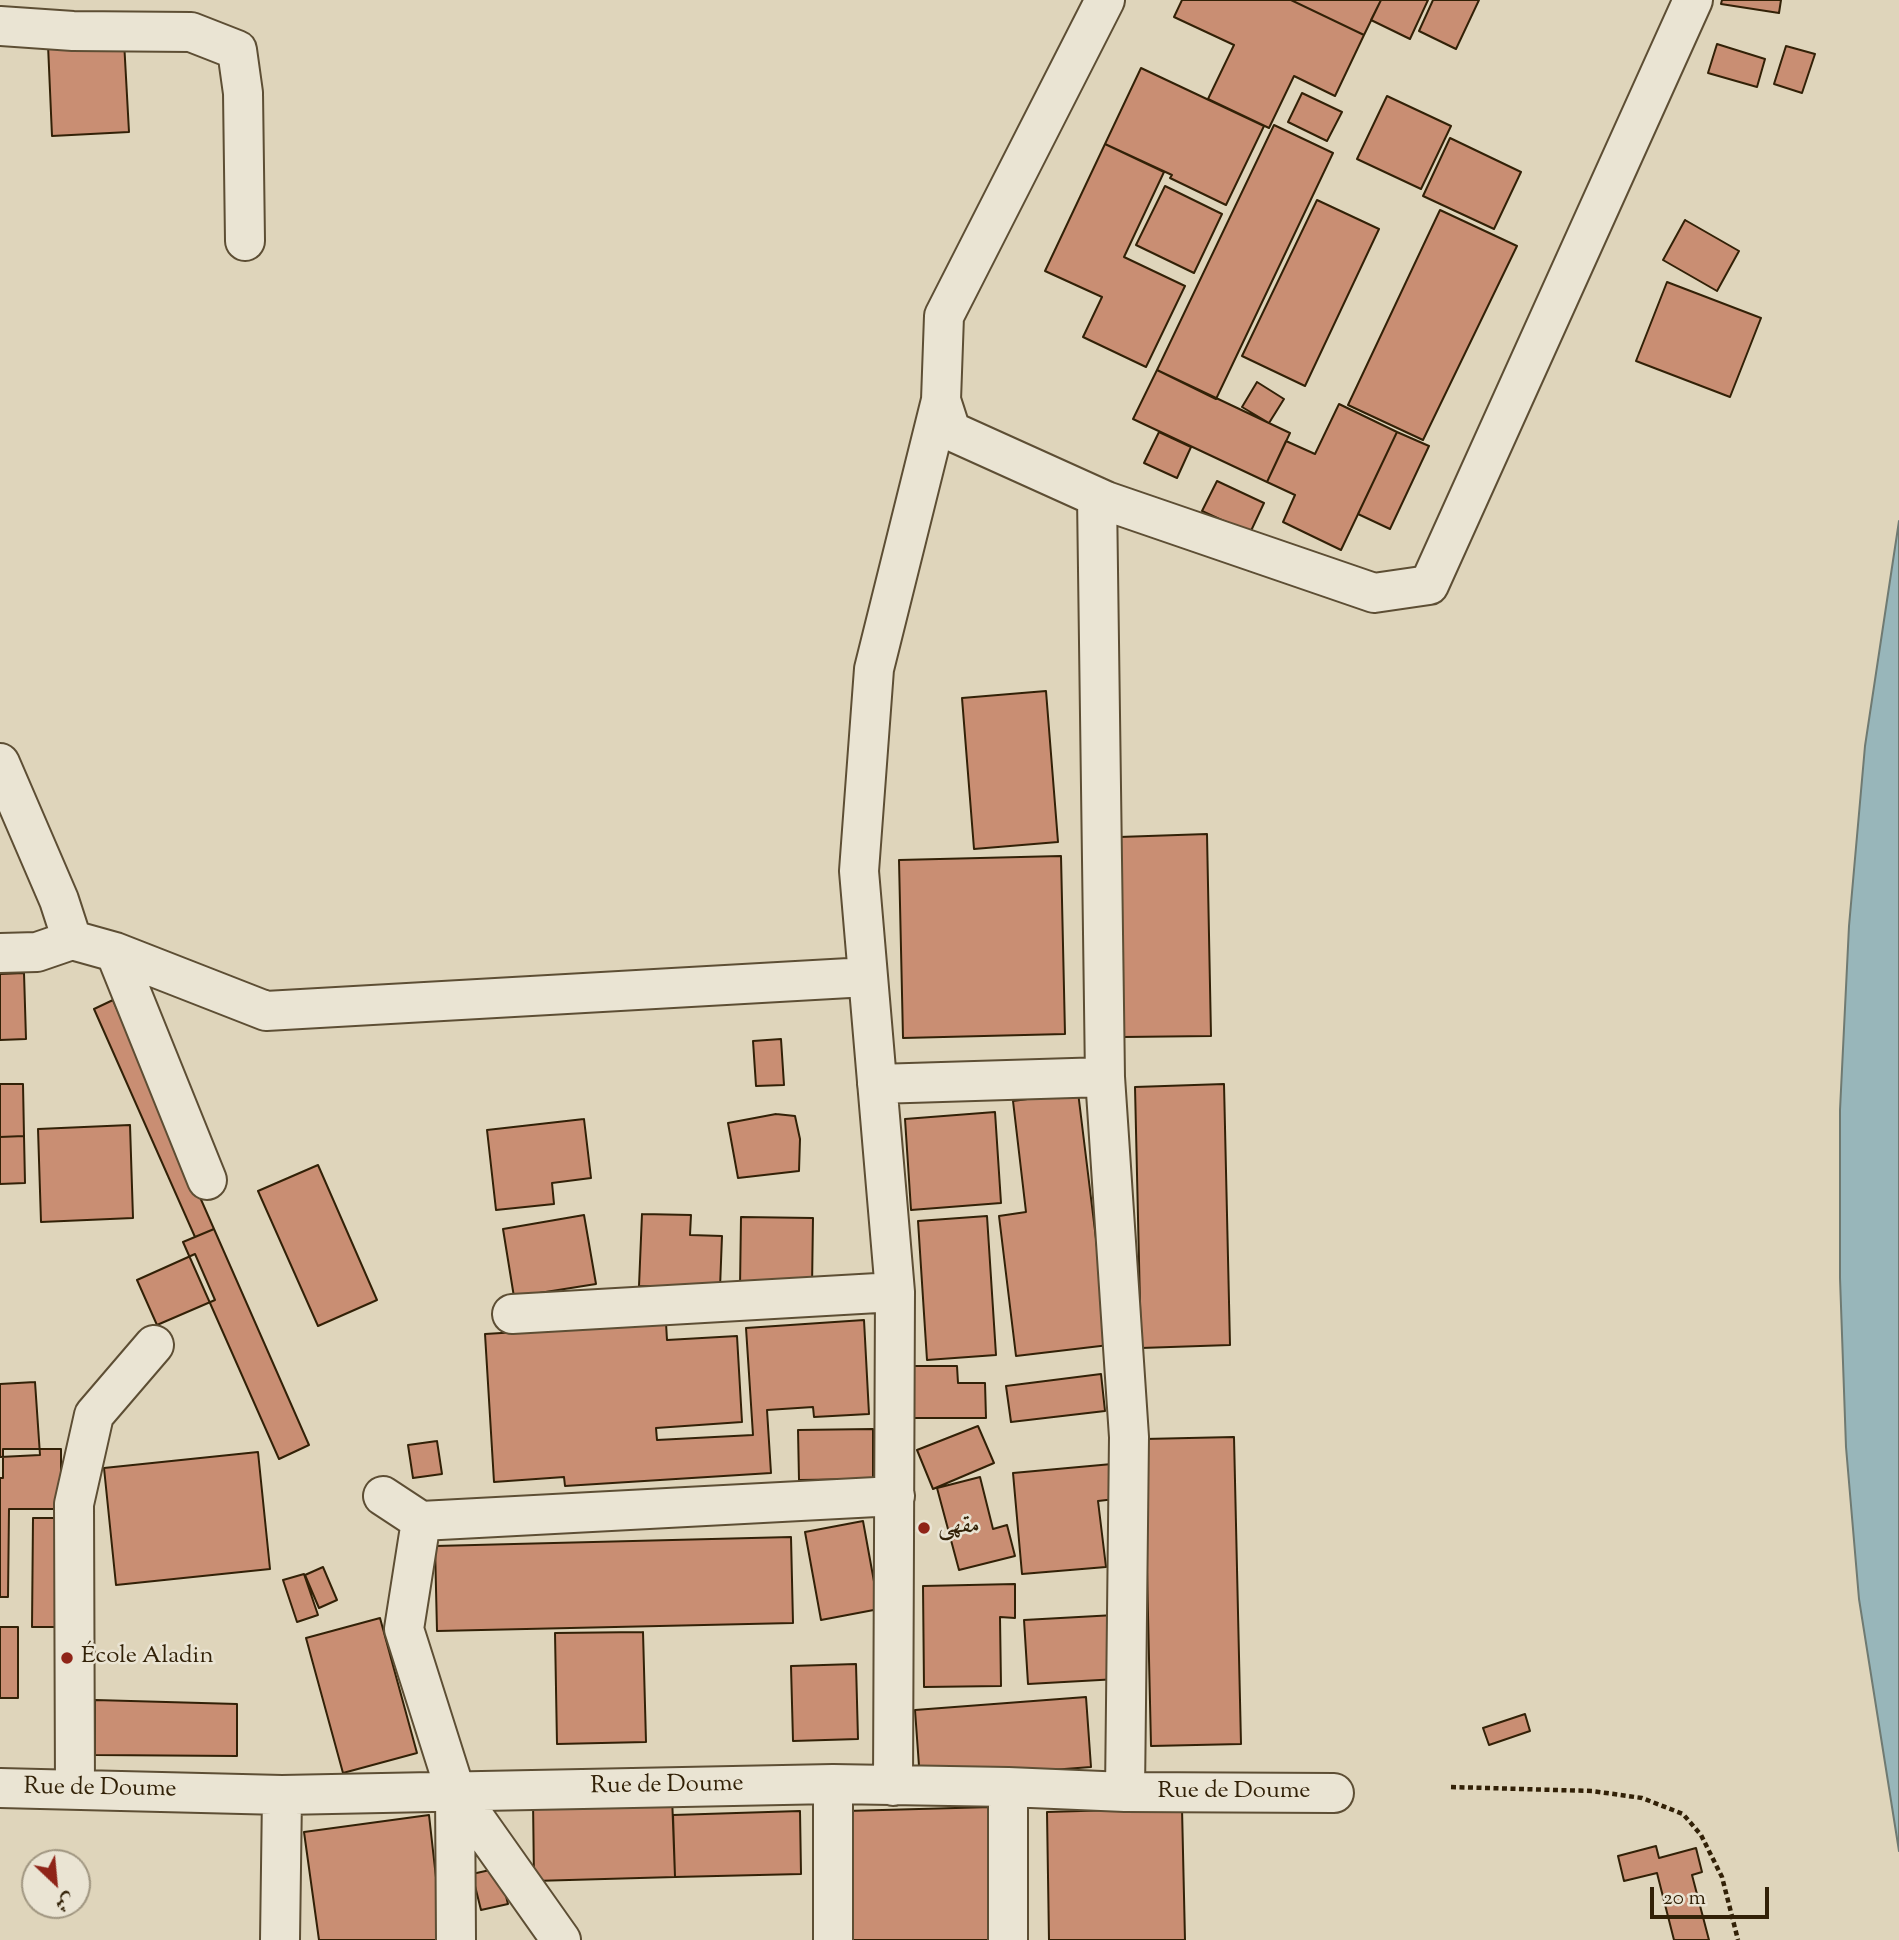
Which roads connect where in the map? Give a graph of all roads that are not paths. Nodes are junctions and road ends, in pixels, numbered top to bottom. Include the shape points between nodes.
1 (1105, 0) edge
2 (1693, 0) edge
3 (0, 26) edge
4 (244, 241) dead end
5 (942, 400) junction
6 (1097, 497) junction
7 (0, 763) edge
8 (72, 940) junction
9 (0, 953) edge
10 (115, 953) junction
11 (867, 977) junction
12 (1105, 1077) junction
13 (877, 1084) junction
14 (207, 1180) dead end
15 (895, 1292) junction
16 (512, 1314) dead end
17 (154, 1345) dead end
18 (383, 1496) dead end
19 (895, 1496) junction
20 (421, 1521) junction
21 (833, 1784) junction
22 (893, 1786) junction
23 (1008, 1787) junction
24 (0, 1788) edge
25 (75, 1789) junction
26 (455, 1790) junction
27 (1125, 1792) junction
28 (1334, 1793) dead end
29 (282, 1795) junction
30 (280, 1940) edge
31 (456, 1940) edge
32 (561, 1940) edge
33 (833, 1940) edge
34 (1007, 1940) edge

1 - 5 street via 944,316
2 - 6 street via 1429,585 1374,593
3 - 4 street via 191,32 237,50 243,93
5 - 6 street via 951,431
5 - 11 street via 874,669 859,871
6 - 12 street
7 - 8 street
8 - 9 street via 37,952
8 - 10 street
10 - 11 street via 266,1011
10 - 14 street
11 - 13 street
12 - 13 street
12 - 27 street via 1129,1437
13 - 15 street
15 - 16 street
15 - 19 street
17 - 25 street via 94,1415 74,1504
18 - 20 street
19 - 20 street
19 - 22 street
20 - 26 street via 404,1629
21 - 22 street, Rue de Doume
21 - 26 street, Rue de Doume
21 - 33 street
22 - 23 street, Rue de Doume
23 - 27 street, Rue de Doume
23 - 34 street
24 - 25 street, Rue de Doume
25 - 29 street, Rue de Doume
26 - 29 street, Rue de Doume
26 - 31 street
26 - 32 street
27 - 28 street, Rue de Doume
29 - 30 street

